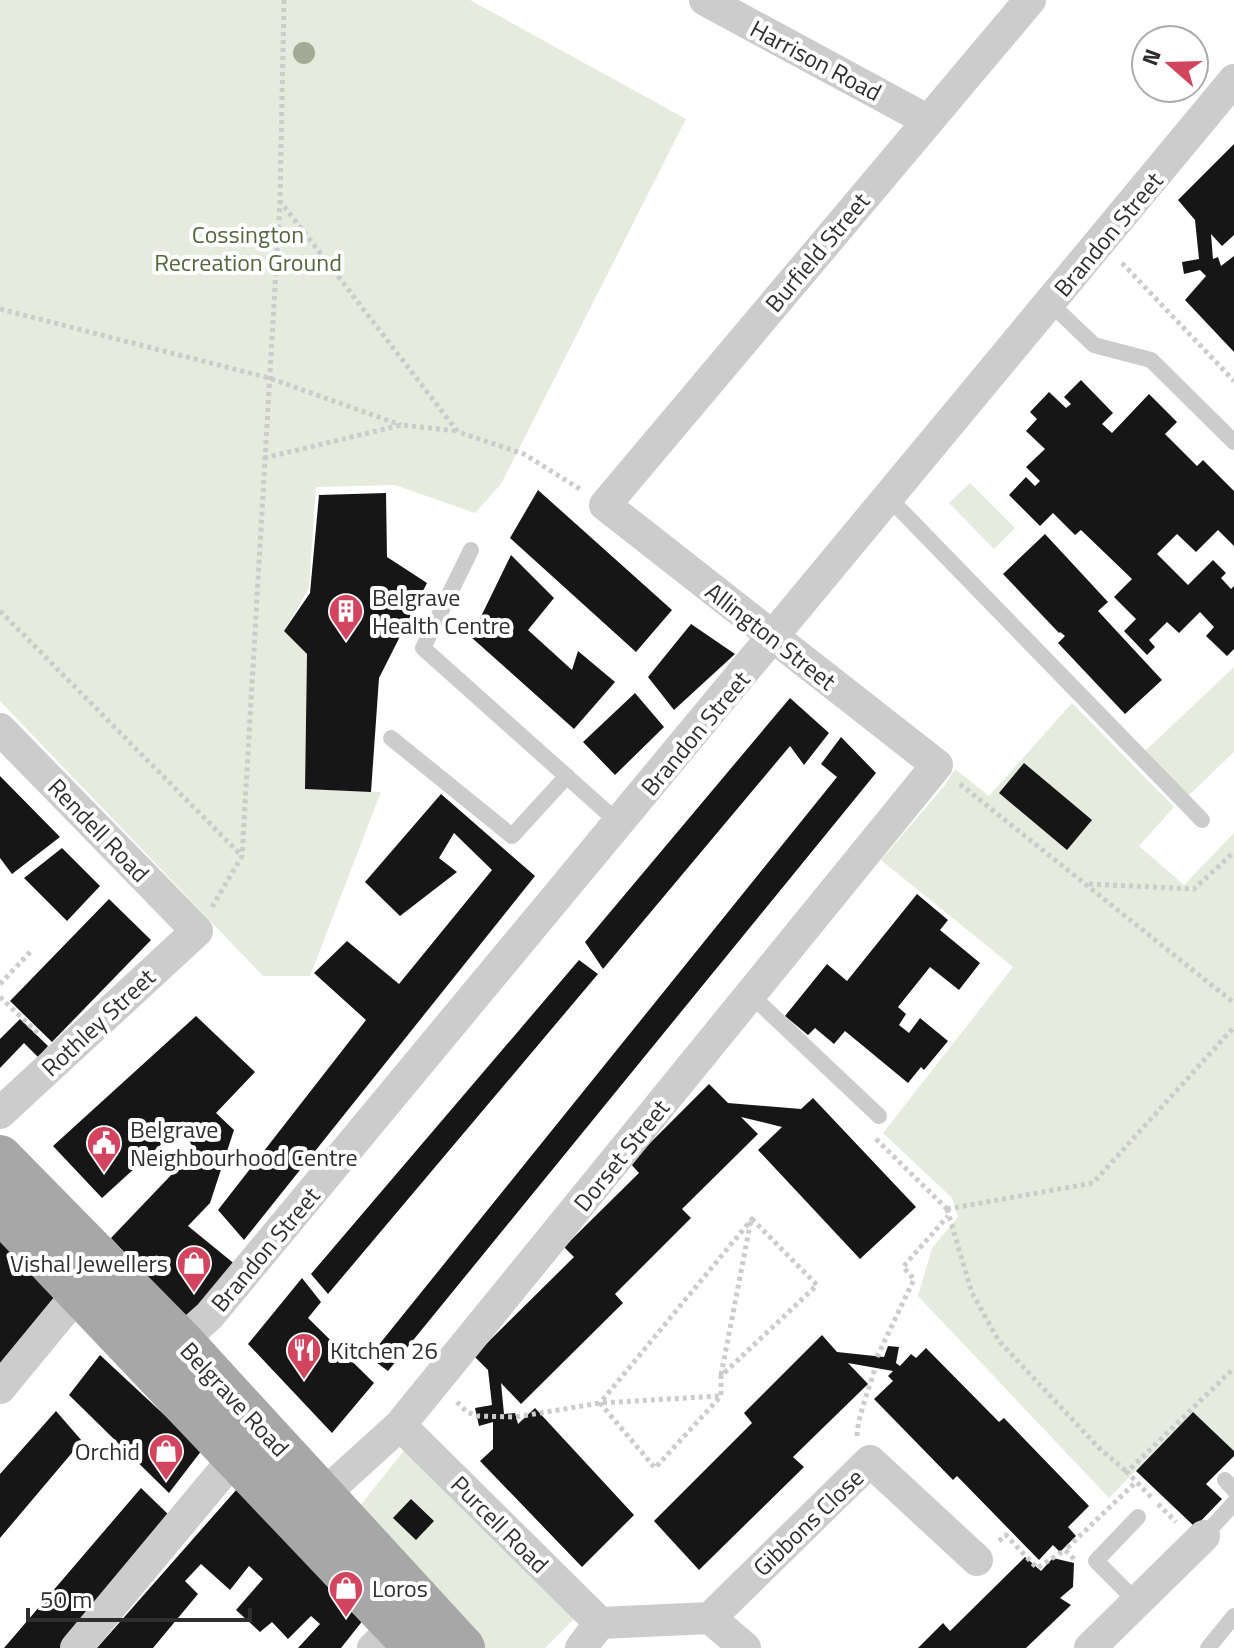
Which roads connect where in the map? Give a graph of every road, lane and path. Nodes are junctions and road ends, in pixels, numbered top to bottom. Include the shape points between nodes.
1 (284, 0) edge
2 (705, 0) edge
3 (1030, 0) edge
4 (750, 10) edge
5 (1234, 80) edge
6 (927, 120) junction
7 (280, 201) junction
8 (1101, 242) junction
9 (1050, 303) junction
10 (0, 309) edge
11 (269, 378) junction
12 (1234, 381) edge
13 (401, 425) junction
14 (458, 432) junction
15 (1234, 442) edge
16 (264, 458) junction
17 (889, 498) junction
18 (605, 505) junction
19 (471, 550) dead end
20 (0, 611) edge
21 (773, 638) junction
22 (0, 729) edge
23 (391, 738) dead end
24 (937, 765) junction
25 (567, 776) junction
26 (1202, 820) dead end
27 (620, 824) junction
28 (1234, 852) edge
29 (242, 856) junction
30 (1087, 884) junction
31 (197, 931) junction
32 (33, 949) dead end
33 (0, 984) edge
34 (751, 995) junction
35 (0, 997) edge
36 (1234, 1003) edge
37 (1234, 1027) edge
38 (62, 1056) junction
39 (0, 1113) edge
40 (879, 1116) dead end
41 (0, 1157) edge
42 (0, 1210) edge
43 (949, 1215) junction
44 (752, 1219) junction
45 (79, 1292) junction
46 (181, 1341) junction
47 (131, 1347) junction
48 (877, 1357) dead end
49 (875, 1368) dead end
50 (1234, 1368) edge
51 (721, 1376) junction
52 (436, 1381) junction
53 (0, 1388) edge
54 (721, 1396) junction
55 (600, 1403) junction
56 (400, 1425) junction
57 (236, 1456) junction
58 (870, 1461) junction
59 (1127, 1472) junction
60 (323, 1495) junction
61 (1234, 1503) edge
62 (1138, 1517) dead end
63 (1200, 1540) junction
64 (318, 1544) junction
65 (1065, 1550) dead end
66 (977, 1560) joint
67 (1137, 1602) junction
68 (1234, 1616) edge
69 (710, 1618) junction
70 (403, 1632) edge
71 (590, 1636) edge
72 (76, 1648) edge
73 (463, 1648) edge
74 (745, 1648) edge
75 (1090, 1648) edge
76 (1208, 1648) edge

1 - 7 path
2 - 4 street, Harrison Road
3 - 6 street, Burfield Street
4 - 6 street, Harrison Road
5 - 8 street, Brandon Street
6 - 18 street, Burfield Street
7 - 11 path
7 - 14 path
8 - 9 street, Brandon Street
8 - 12 path
9 - 15 lane via 1094,345 1151,360
9 - 17 street, Brandon Street
10 - 11 path
11 - 13 path
11 - 16 path
13 - 14 path
13 - 16 path
14 - 18 path via 524,454
16 - 29 path
17 - 21 street, Brandon Street
17 - 26 lane
18 - 21 street, Allington Street
19 - 25 lane via 423,648
20 - 29 path
21 - 24 street, Allington Street
21 - 27 street, Brandon Street
22 - 31 street, Rendell Road
23 - 25 lane via 512,836
24 - 30 path
24 - 34 street, Dorset Street
25 - 27 lane
27 - 46 street, Brandon Street via 209,1316
28 - 30 path via 1194,889
29 - 31 path
30 - 36 path
31 - 38 street, Rothley Street
32 - 33 path
34 - 40 lane
34 - 52 street, Dorset Street
35 - 38 path
37 - 43 path via 1093,1183 947,1209
38 - 39 street, Rothley Street
41 - 46 main road, Belgrave Road
42 - 45 main road, Belgrave Road
43 - 48 path via 903,1267 914,1279
43 - 59 path via 972,1293 999,1341
44 - 51 path
44 - 51 path via 817,1285
44 - 55 path
45 - 47 main road, Belgrave Road
45 - 53 street
46 - 47 street
46 - 60 main road, Belgrave Road
47 - 57 main road, Belgrave Road
49 - 58 path via 857,1436
50 - 59 path
51 - 54 path
52 - 55 path via 477,1416 516,1417
52 - 56 street, Dorset Street
54 - 55 path
54 - 55 path via 655,1468
56 - 60 street, Dorset Street
56 - 71 street, Purcell Road
57 - 64 main road, Belgrave Road
57 - 72 street
58 - 66 street, Gibbons Close
58 - 69 street, Gibbons Close
59 - 63 path
60 - 64 street
60 - 70 main road, Belgrave Road
61 - 63 lane
62 - 67 lane via 1096,1561
63 - 67 street
64 - 70 main road, Belgrave Road
65 - 66 path via 1037,1568 1006,1535
67 - 75 street
68 - 76 lane
69 - 71 street
69 - 74 street
70 - 73 main road, Belgrave Road

